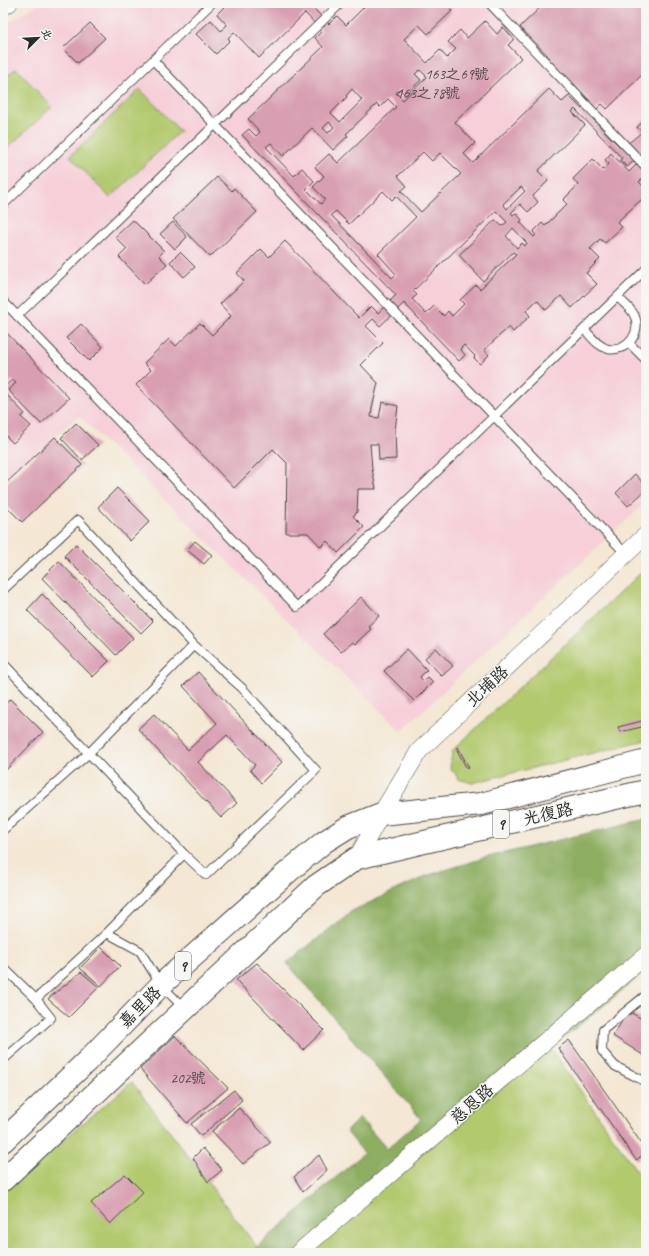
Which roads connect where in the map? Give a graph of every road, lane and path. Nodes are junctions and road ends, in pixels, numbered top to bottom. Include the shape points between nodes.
1 (9, 3) edge
2 (212, 3) edge
3 (341, 3) edge
4 (489, 3) edge
5 (3, 7) edge
6 (153, 60) junction
7 (215, 125) junction
8 (646, 167) edge
9 (3, 205) edge
10 (646, 269) edge
11 (618, 297) junction
12 (3, 301) edge
13 (17, 316) junction
14 (584, 329) junction
15 (629, 343) junction
16 (646, 360) edge
17 (494, 416) junction
18 (646, 535) edge
19 (626, 554) junction
20 (3, 590) edge
21 (194, 644) junction
22 (3, 663) edge
23 (89, 753) junction
24 (646, 761) edge
25 (646, 792) edge
26 (381, 814) junction
27 (3, 830) edge
28 (184, 854) junction
29 (357, 858) junction
30 (107, 933) junction
31 (646, 956) edge
32 (3, 967) edge
33 (162, 985) junction
34 (646, 995) edge
35 (36, 999) junction
36 (186, 1009) junction
37 (3, 1060) edge
38 (646, 1082) edge
39 (3, 1141) edge
40 (3, 1180) edge
41 (298, 1253) edge

1 - 5 street
2 - 6 lane
3 - 7 lane
4 - 8 lane
6 - 7 lane
6 - 9 lane
7 - 13 lane
7 - 17 lane
10 - 11 lane
11 - 14 lane
11 - 15 lane via 636,320 634,336
12 - 13 lane
13 - 17 lane via 297,607
14 - 15 lane via 599,345 606,348 614,349
14 - 17 lane
15 - 16 lane
17 - 19 lane
18 - 19 street, 北埔路
19 - 26 street, 北埔路 via 419,751
20 - 21 lane via 78,520
21 - 23 lane
21 - 28 lane via 242,688 316,770 206,875
22 - 23 lane
23 - 27 lane
23 - 28 lane
24 - 26 main road, 光復路 / 9 via 481,804
25 - 29 main road, 光復路 / 9
26 - 29 street, 北埔路
26 - 33 main road, 嘉里路 / 9 via 348,827 324,842
28 - 30 lane
29 - 36 main road, 嘉里路 / 9 via 316,886
30 - 33 lane via 140,950
30 - 35 lane
31 - 41 street, 慈恩路
32 - 35 lane
33 - 36 lane
33 - 39 main road, 嘉里路 / 9
34 - 38 lane via 604,1030 602,1051 614,1066
35 - 37 lane via 51,1018
36 - 40 main road, 嘉里路 / 9

